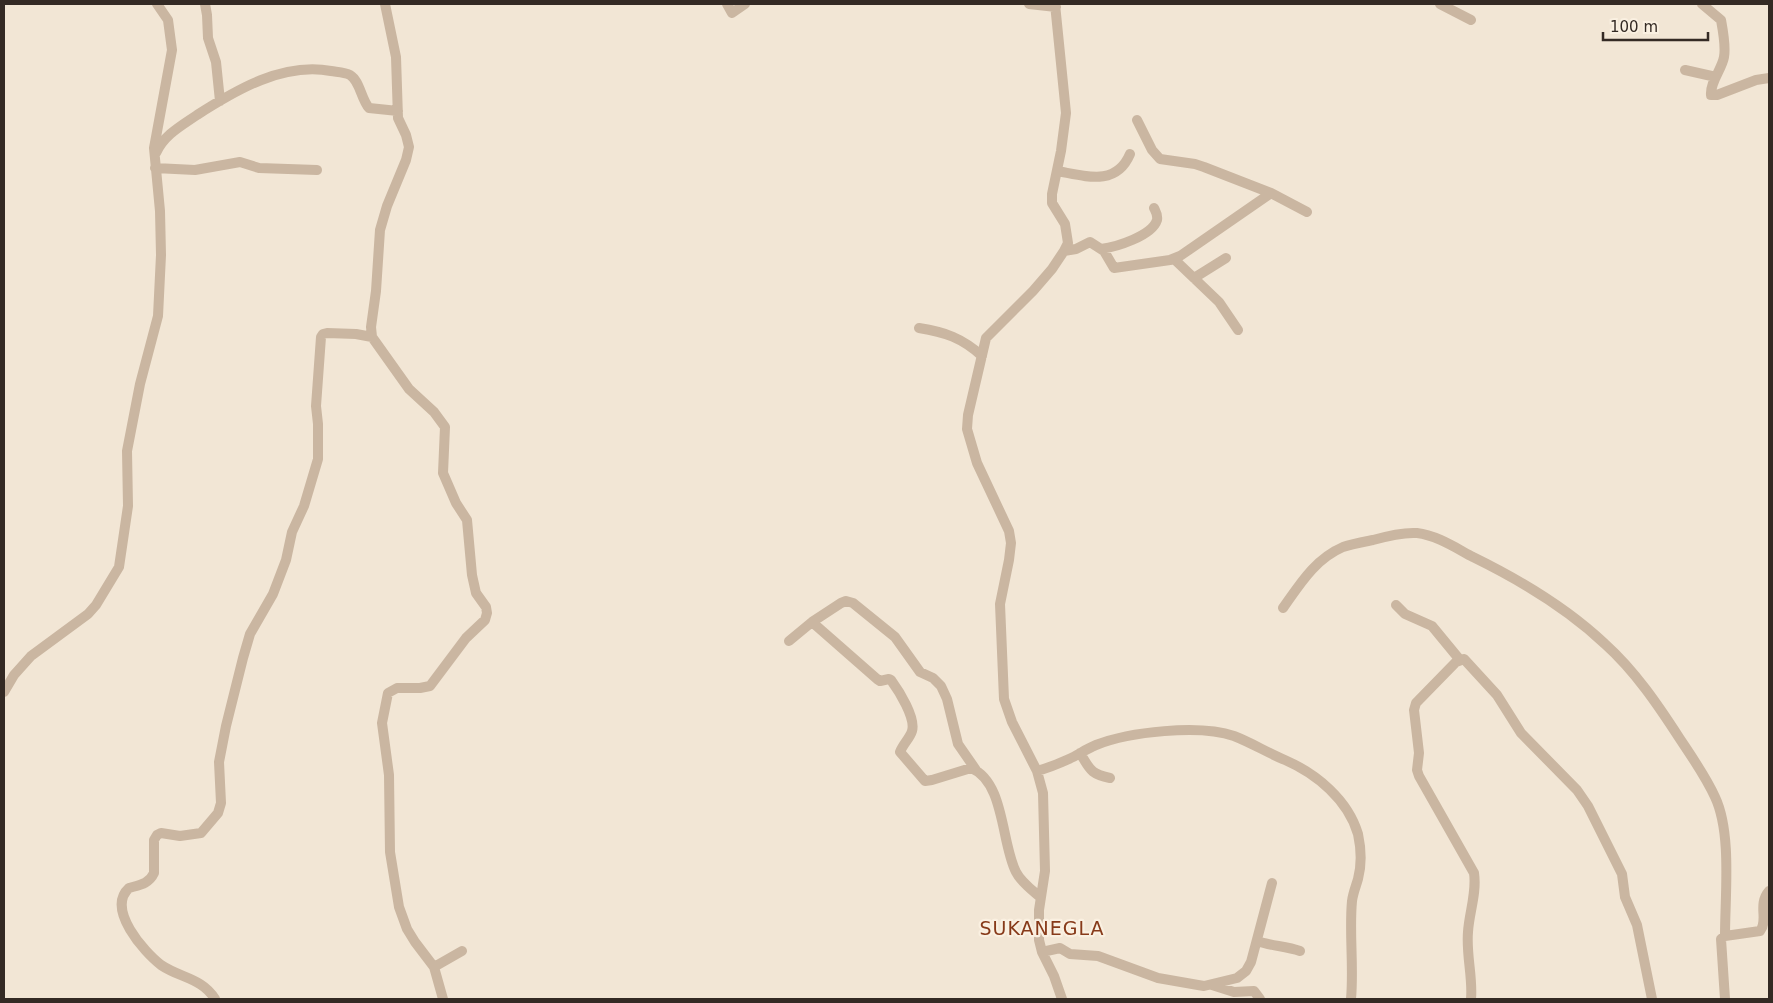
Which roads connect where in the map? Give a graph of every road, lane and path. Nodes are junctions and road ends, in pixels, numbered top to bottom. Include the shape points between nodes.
1 (157, 4) edge
2 (205, 4) edge
3 (385, 4) edge
4 (727, 4) edge
5 (745, 4) edge
6 (1029, 4) edge
7 (1440, 4) edge
8 (1702, 4) edge
9 (1055, 5) edge
10 (1471, 20) dead end
11 (1685, 70) dead end
12 (1716, 77) junction
13 (1769, 78) edge
14 (220, 101) junction
15 (398, 111) junction
16 (1137, 120) dead end
17 (1130, 154) dead end
18 (154, 156) junction
19 (155, 168) junction
20 (317, 170) dead end
21 (1057, 171) junction
22 (1271, 192) junction
23 (1154, 208) dead end
24 (1307, 212) dead end
25 (1101, 249) junction
26 (1064, 251) junction
27 (1226, 258) dead end
28 (1174, 259) junction
29 (1194, 278) junction
30 (918, 328) dead end
31 (1238, 330) dead end
32 (372, 337) junction
33 (982, 356) junction
34 (1396, 605) dead end
35 (1283, 608) dead end
36 (812, 622) junction
37 (789, 641) dead end
38 (1460, 660) junction
39 (4, 692) edge
40 (1080, 753) junction
41 (976, 770) junction
42 (1037, 771) junction
43 (1110, 778) dead end
44 (1272, 883) dead end
45 (1769, 891) edge
46 (1040, 897) junction
47 (1725, 936) junction
48 (1257, 941) junction
49 (462, 951) dead end
50 (1300, 951) dead end
51 (1042, 952) junction
52 (434, 967) junction
53 (1211, 984) junction
54 (215, 999) edge
55 (443, 999) edge
56 (1062, 999) edge
57 (1260, 999) edge
58 (1351, 999) edge
59 (1471, 999) edge
60 (1652, 999) edge
61 (1725, 999) edge

1 - 18 street via 168,20 172,50
2 - 14 street
3 - 15 street via 396,57
4 - 5 street via 732,12
6 - 9 street
7 - 10 street
8 - 12 street via 1719,17 1722,24 1725,55
9 - 21 street via 1066,113
11 - 12 street
12 - 13 street via 1710,93 1714,96
14 - 15 street via 255,82 314,68 350,75 369,108
14 - 18 street via 170,134
15 - 32 street via 409,147 380,230
16 - 22 street via 1160,159 1195,164
17 - 21 street via 1122,168 1104,177
18 - 19 street
19 - 20 street via 195,170 240,162 259,168
19 - 39 street via 160,212 158,316 127,451 128,506 119,567 88,614 31,656
21 - 26 street via 1052,203 1067,232 1068,242
22 - 24 street
22 - 28 street
23 - 25 street via 1157,219 1147,231 1118,246
25 - 26 street via 1088,242
25 - 28 street via 1114,268
26 - 33 street via 1034,291 988,334
27 - 29 street
28 - 29 street
29 - 31 street via 1219,302
30 - 33 street via 946,333
32 - 52 street via 410,389 445,427 443,473 467,520 472,575 476,593 487,614 430,686 394,689 386,696 382,723 389,776 390,852 399,907 407,929
32 - 54 street via 327,333 321,337 316,406 318,459 304,506 292,532 286,560 273,594 250,634 242,658 220,762 221,803 218,813 198,834 157,835 152,878 147,883 129,888 123,899 123,915 147,952 162,966 210,990
33 - 42 street via 967,430 977,463 1009,531 1009,560 1000,604 1004,699 1009,716
34 - 38 street via 1405,614 1432,626
35 - 47 street via 1312,568 1325,557 1344,547 1408,533 1433,537 1487,564 1534,590 1576,620 1606,644 1634,674 1716,797 1723,820 1726,857
36 - 37 street
36 - 41 street via 841,603 849,602 890,633 920,672 933,678 945,693 958,744
36 - 41 street via 877,679 891,680 910,713 913,725 900,752 926,781 971,768
38 - 59 street via 1418,700 1414,710 1418,773 1474,873 1467,953
38 - 60 street via 1468,661 1497,695 1521,733 1577,790 1588,806 1622,874 1625,898 1637,925
40 - 42 street
40 - 43 street via 1092,772
40 - 58 street via 1129,737 1159,732 1208,731 1234,736 1301,767 1330,790 1348,811 1361,852 1359,877 1352,900
41 - 46 street via 994,795 1016,873
42 - 46 street via 1045,813 1045,870
44 - 48 street
45 - 47 street via 1763,902 1762,929
46 - 51 street
47 - 61 street via 1720,942
48 - 50 street
48 - 53 street via 1246,972 1237,978
49 - 52 street
51 - 53 street via 1062,949 1070,954 1102,957 1158,978 1194,985
51 - 56 street
52 - 55 street
53 - 57 street via 1234,992 1254,991

